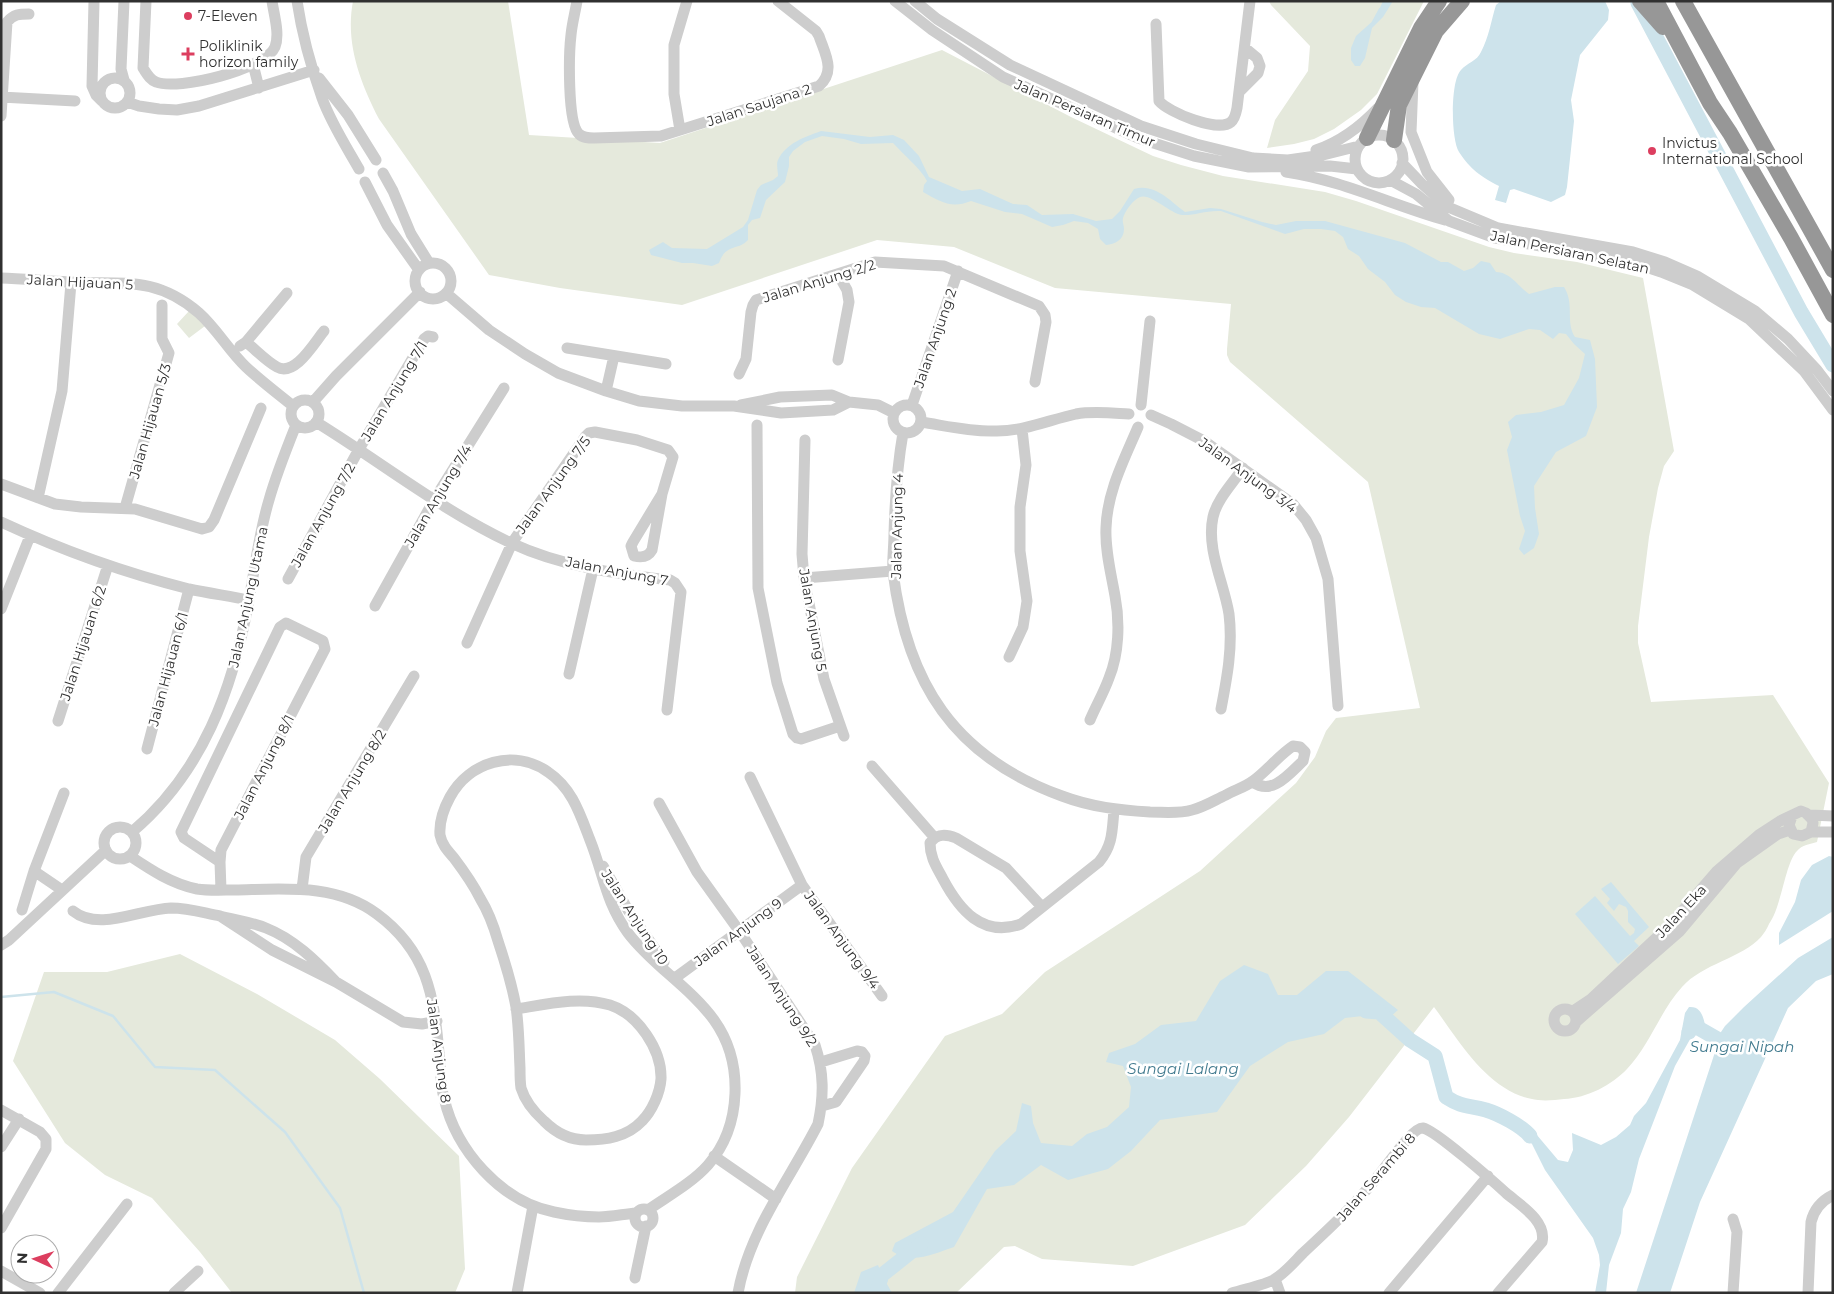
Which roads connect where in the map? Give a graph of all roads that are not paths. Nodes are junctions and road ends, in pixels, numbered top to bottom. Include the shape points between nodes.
1 (94, 1) edge
2 (124, 1) edge
3 (146, 1) edge
4 (272, 1) edge
5 (297, 1) edge
6 (577, 1) edge
7 (687, 1) edge
8 (778, 1) edge
9 (895, 1) edge
10 (914, 1) edge
11 (1250, 1) edge
12 (1439, 1) edge
13 (1462, 1) edge
14 (1640, 1) edge
15 (1656, 1) edge
16 (1683, 1) edge
17 (29, 14) dead end
18 (1156, 24) dead end
19 (1679, 45) junction
20 (1245, 48) junction
21 (253, 64) junction
22 (314, 70) junction
23 (1414, 77) junction
24 (124, 80) junction
25 (259, 88) junction
26 (1240, 91) junction
27 (1392, 91) junction
28 (2, 97) edge
29 (75, 101) dead end
30 (102, 101) junction
31 (128, 102) junction
32 (1, 116) edge
33 (680, 130) junction
34 (1394, 140) junction
35 (1363, 142) junction
36 (376, 160) dead end
37 (1288, 160) junction
38 (1402, 163) junction
39 (1249, 166) junction
40 (359, 169) dead end
41 (1357, 169) junction
42 (383, 173) dead end
43 (1390, 180) junction
44 (366, 182) dead end
45 (1456, 210) junction
46 (1450, 221) junction
47 (429, 263) junction
48 (419, 270) junction
49 (1833, 270) edge
50 (958, 271) junction
51 (838, 274) junction
52 (1, 278) edge
53 (71, 283) junction
54 (420, 292) junction
55 (287, 293) dead end
56 (446, 293) junction
57 (162, 305) dead end
58 (1833, 315) edge
59 (1150, 321) dead end
60 (324, 331) dead end
61 (433, 337) dead end
62 (246, 342) junction
63 (567, 348) dead end
64 (233, 352) junction
65 (614, 356) junction
66 (838, 360) dead end
67 (666, 364) dead end
68 (740, 374) dead end
69 (1035, 382) dead end
70 (504, 388) dead end
71 (606, 391) junction
72 (1833, 392) edge
73 (313, 402) junction
74 (912, 405) junction
75 (1141, 405) junction
76 (293, 406) junction
77 (261, 408) dead end
78 (1833, 410) edge
79 (894, 413) junction
80 (1129, 414) junction
81 (1151, 415) junction
82 (316, 422) junction
83 (922, 422) junction
84 (296, 426) junction
85 (757, 426) dead end
86 (1138, 427) junction
87 (1022, 428) junction
88 (903, 433) junction
89 (805, 440) dead end
90 (358, 451) junction
91 (1243, 468) junction
92 (1, 484) edge
93 (662, 494) junction
94 (38, 498) junction
95 (434, 500) junction
96 (125, 508) junction
97 (1, 522) edge
98 (30, 536) junction
99 (512, 543) junction
100 (108, 564) junction
101 (593, 569) junction
102 (893, 570) junction
103 (804, 578) junction
104 (288, 579) dead end
105 (189, 589) junction
106 (249, 600) junction
107 (375, 606) dead end
108 (1, 608) edge
109 (467, 643) dead end
110 (1009, 657) dead end
111 (569, 674) dead end
112 (414, 676) dead end
113 (1338, 706) dead end
114 (1221, 709) dead end
115 (667, 710) dead end
116 (58, 720) dead end
117 (1090, 720) dead end
118 (147, 750) dead end
119 (872, 766) dead end
120 (750, 777) dead end
121 (1252, 782) dead end
122 (64, 793) dead end
123 (658, 803) dead end
124 (1114, 810) junction
125 (1810, 815) junction
126 (1792, 816) junction
127 (1833, 816) edge
128 (1790, 830) junction
129 (132, 832) junction
130 (1810, 832) junction
131 (1833, 832) edge
132 (934, 837) junction
133 (106, 850) junction
134 (130, 856) junction
135 (220, 862) junction
136 (34, 871) junction
137 (802, 885) junction
138 (302, 889) junction
139 (62, 890) junction
140 (221, 890) junction
141 (1042, 907) junction
142 (22, 910) dead end
143 (73, 911) dead end
144 (220, 916) junction
145 (740, 932) junction
146 (1, 945) edge
147 (675, 978) junction
148 (336, 982) junction
149 (882, 996) dead end
150 (516, 1008) junction
151 (436, 1021) junction
152 (821, 1062) junction
153 (822, 1106) junction
154 (1, 1110) edge
155 (19, 1119) junction
156 (1, 1147) edge
157 (714, 1156) junction
158 (1488, 1176) junction
159 (1833, 1195) edge
160 (776, 1200) junction
161 (127, 1204) dead end
162 (533, 1206) junction
163 (648, 1210) junction
164 (636, 1214) junction
165 (1733, 1219) dead end
166 (646, 1226) junction
167 (1, 1228) edge
168 (1, 1271) edge
169 (198, 1271) dead end
170 (635, 1278) dead end
171 (1275, 1279) junction
172 (40, 1293) edge
173 (58, 1293) edge
174 (174, 1293) edge
175 (518, 1293) edge
176 (738, 1293) edge
177 (1232, 1293) edge
178 (1280, 1293) edge
179 (1389, 1293) edge
180 (1498, 1293) edge
181 (1733, 1293) edge
182 (1808, 1293) edge

1 - 30 street via 92,86
2 - 24 street via 121,69
3 - 21 street via 143,68 155,82 172,85 213,79
4 - 21 street via 277,36 275,49
5 - 22 street via 301,30
6 - 33 street, Jalan Saujana 2 via 571,35 570,79 573,120 579,134 594,138 636,138 661,136
7 - 33 street via 674,45 674,94
8 - 33 street, Jalan Saujana 2 via 816,31 829,68 826,78 819,86
9 - 39 street, Jalan Persiaran Timur via 1003,77 1138,138 1194,156
10 - 37 street, Jalan Persiaran Timur via 1010,65 1141,126 1252,158
11 - 20 street
12 - 27 highway via 1421,28
13 - 23 highway via 1436,31
14 - 19 highway
15 - 19 highway
16 - 49 highway
17 - 28 street via 17,14 7,22
18 - 26 street via 1158,94 1163,106 1202,123 1225,125 1235,117
19 - 58 highway
20 - 26 street
20 - 26 street via 1257,58 1260,66 1258,73
21 - 25 street
22 - 25 street
22 - 36 street via 348,114
22 - 40 street via 334,125
23 - 34 highway via 1399,105
23 - 45 street via 1411,132 1427,172
24 - 30 street via 114,77 104,81 100,91
24 - 31 street via 131,93
25 - 31 street via 177,110
27 - 35 highway
27 - 37 street via 1354,130 1328,146
28 - 29 street
28 - 32 street
30 - 31 street via 114,108
34 - 35 street via 1376,135
34 - 38 street via 1400,146
35 - 37 street, Jalan Persiaran Timur via 1323,155
35 - 41 street via 1355,157
38 - 43 street via 1398,174
38 - 45 street, Jalan Persiaran Selatan via 1448,207
39 - 41 street, Jalan Persiaran Timur
39 - 46 street via 1312,176
41 - 43 street via 1371,181
42 - 47 street via 411,234
43 - 46 street, Jalan Persiaran Selatan via 1416,194
44 - 48 street via 387,225
45 - 72 street, Jalan Persiaran Selatan via 1498,228 1632,252 1697,276 1755,311 1788,339
46 - 78 street, Jalan Persiaran Selatan via 1495,238 1631,262 1693,285 1749,319 1804,371
47 - 48 street
47 - 56 street via 442,265 450,275
48 - 54 street via 416,282
50 - 51 street, Jalan Anjung 2/2 via 944,266 875,262
50 - 69 street, Jalan Anjung 2/2 via 1043,310 1046,322
50 - 74 street, Jalan Anjung 2
51 - 66 street via 847,290 849,302
51 - 68 street, Jalan Anjung 2/2 via 756,300 751,312 746,359
52 - 53 street, Jalan Hijauan 5
53 - 64 street, Jalan Hijauan 5 via 130,282 153,287 198,312
53 - 94 street via 62,392
54 - 56 street via 436,298
54 - 73 street
55 - 62 street
56 - 71 street via 489,330 525,354 558,373
57 - 96 street, Jalan Hijauan 5/3 via 162,340 169,353
59 - 75 street
60 - 62 street via 296,366 289,369 278,367
61 - 90 street, Jalan Anjung 7/1 via 424,339
62 - 64 street
63 - 65 street
64 - 76 street, Jalan Hijauan 5
65 - 67 street
65 - 71 street
70 - 95 street, Jalan Anjung 7/4
71 - 79 street via 682,406 734,406 781,413 833,410 850,402 878,405
73 - 76 street via 302,400
73 - 82 street via 318,411
74 - 79 street via 902,406
74 - 83 street via 920,412
75 - 80 street via 1132,408
75 - 81 street via 1148,408
76 - 84 street via 291,416
77 - 96 street via 209,527 202,529
79 - 88 street via 894,425
80 - 86 street via 1131,422
80 - 87 street via 1077,414
81 - 86 street via 1146,426
81 - 91 street, Jalan Anjung 3/4 via 1204,441
82 - 84 street via 307,428
82 - 90 street, Jalan Anjung 7
83 - 87 street via 966,430
83 - 88 street via 915,432
84 - 106 street, Jalan Anjung Utama via 268,501
85 - 103 street, Jalan Anjung 5 via 758,588 777,682 793,734 801,739 842,731 824,679
86 - 117 street via 1112,488 1108,507 1107,555 1117,614 1117,637 1109,678
87 - 110 street via 1026,465 1020,507 1020,551 1027,601 1023,627
88 - 102 street, Jalan Anjung 4 via 896,492
89 - 103 street, Jalan Anjung 5
90 - 95 street, Jalan Anjung 7
90 - 104 street, Jalan Anjung 7/2
91 - 113 street, Jalan Anjung 3/4 via 1293,504 1316,538 1328,579
91 - 114 street via 1218,503 1213,516 1213,546 1229,615 1230,635 1230,659
92 - 94 street
93 - 93 street, Jalan Anjung 7/5 via 652,550 644,557 634,556 631,546
93 - 99 street, Jalan Anjung 7/5 via 673,457 668,450 637,440 589,433
94 - 96 street via 70,506
95 - 99 street, Jalan Anjung 7
95 - 107 street, Jalan Anjung 7/4
97 - 98 street
98 - 100 street
98 - 108 street
99 - 101 street, Jalan Anjung 7 via 553,559
99 - 109 street
100 - 105 street
100 - 116 street, Jalan Hijauan 6/2
101 - 111 street
101 - 115 street, Jalan Anjung 7 via 670,580 681,592
102 - 103 street
102 - 124 street, Jalan Anjung 4 via 913,658 936,704 949,722 967,741 1014,776 1071,800
105 - 106 street
105 - 118 street, Jalan Hijauan 6/1
106 - 129 street, Jalan Anjung Utama via 223,701 206,738 176,786
112 - 138 street, Jalan Anjung 8/2 via 306,857
119 - 132 street
120 - 137 street, Jalan Anjung 9/4
121 - 124 street, Jalan Anjung 4 via 1191,810 1174,813
122 - 136 street
123 - 145 street, Jalan Anjung 9/2 via 697,872
124 - 141 street via 1107,852
125 - 126 street, Jalan Eka via 1801,812
125 - 127 street, Jalan Eka
125 - 130 street via 1813,824
126 - 128 street
126 - 128 street, Jalan Eka via 1743,846 1670,925 1575,1016 1601,1001 1680,931 1737,863 1778,834
128 - 130 street via 1798,836
129 - 133 street via 120,827 111,830 106,837
129 - 134 street via 136,845
130 - 131 street
132 - 141 street via 948,835 956,838 1006,868
132 - 141 street via 930,843 932,858 953,898 971,917 994,927 1012,927
133 - 134 street via 116,859
133 - 139 street
134 - 140 street, Jalan Anjung 8 via 173,882 198,889
135 - 135 street, Jalan Anjung 8/1 via 221,850 325,649 323,641 289,624 280,627 180,832
135 - 140 street, Jalan Anjung 8/1
136 - 139 street
136 - 142 street
137 - 145 street, Jalan Anjung 9
137 - 149 street, Jalan Anjung 9/4
138 - 140 street, Jalan Anjung 8
138 - 151 street, Jalan Anjung 8 via 343,896 364,905 394,927 407,942 427,978
139 - 146 street
143 - 144 street via 81,917 102,920 172,908
144 - 148 street via 272,950
144 - 148 street via 267,928 288,939
145 - 147 street, Jalan Anjung 9
145 - 152 street, Jalan Anjung 9/2 via 815,1045
147 - 150 street, Jalan Anjung 10 via 631,937 618,918 608,898 596,853 576,802 563,785 549,772 533,764 496,761 464,776 445,805 440,837 482,900 499,942
147 - 157 street via 714,1020 733,1066 733,1114
148 - 151 street via 403,1022 422,1024
150 - 150 street via 521,1088 531,1108 548,1125 564,1136 595,1140 626,1133 645,1118 658,1092 661,1076 655,1048 638,1023 614,1006 587,1001
151 - 162 street, Jalan Anjung 8 via 443,1097 451,1124 466,1151 485,1172 507,1191
152 - 153 street, Jalan Anjung 9/2
152 - 153 street via 857,1051 865,1056 837,1100
153 - 160 street, Jalan Anjung 9/2 via 818,1124
154 - 155 street
155 - 156 street
155 - 167 street via 46,1138 46,1149
157 - 160 street
157 - 163 street via 684,1186
158 - 171 street, Jalan Serambi 8 via 1428,1130 1419,1128 1336,1223
158 - 179 street
158 - 180 street, Jalan Serambi 8 via 1535,1219 1542,1228 1543,1237
159 - 182 street via 1826,1198 1814,1213
160 - 176 street, Jalan Anjung 9/2 via 752,1244
161 - 173 street
162 - 164 street, Jalan Anjung 8 via 552,1212 600,1217
162 - 175 street
163 - 164 street via 642,1209
163 - 166 street via 653,1219
164 - 166 street via 637,1223
165 - 181 street via 1737,1232
166 - 170 street
168 - 172 street
169 - 174 street
171 - 177 street
171 - 178 street

